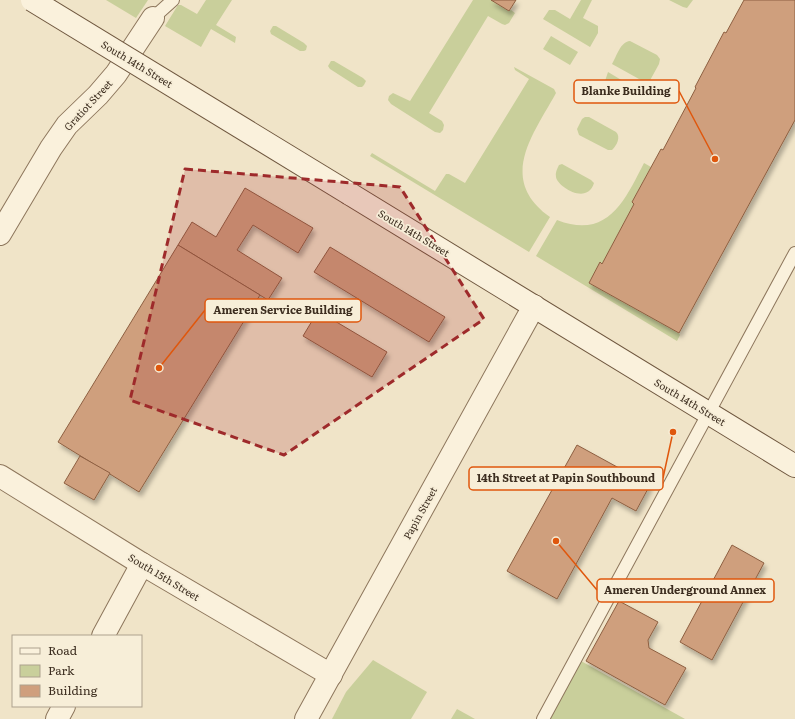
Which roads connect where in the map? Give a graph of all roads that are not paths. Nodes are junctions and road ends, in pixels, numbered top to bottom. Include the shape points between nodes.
1 (32, 0) edge
2 (173, 0) edge
3 (156, 9) edge
4 (0, 234) edge
5 (795, 253) edge
6 (534, 306) junction
7 (708, 412) junction
8 (795, 466) edge
9 (0, 476) edge
10 (142, 564) junction
11 (104, 635) edge
12 (331, 675) junction
13 (63, 707) edge
14 (57, 719) edge
15 (306, 719) edge
16 (543, 719) edge

1 - 6 street, South 14th Street, bridge
2 - 3 lane, Gratiot Street
3 - 4 street, Gratiot Street via 116,74 67,125 51,148
5 - 7 lane
6 - 7 street, South 14th Street
6 - 12 street, Papin Street
7 - 8 street, South 14th Street
7 - 16 lane
9 - 10 street, South 15th Street
10 - 11 street
10 - 12 street, South 15th Street
12 - 15 street, Papin Street
13 - 14 street

